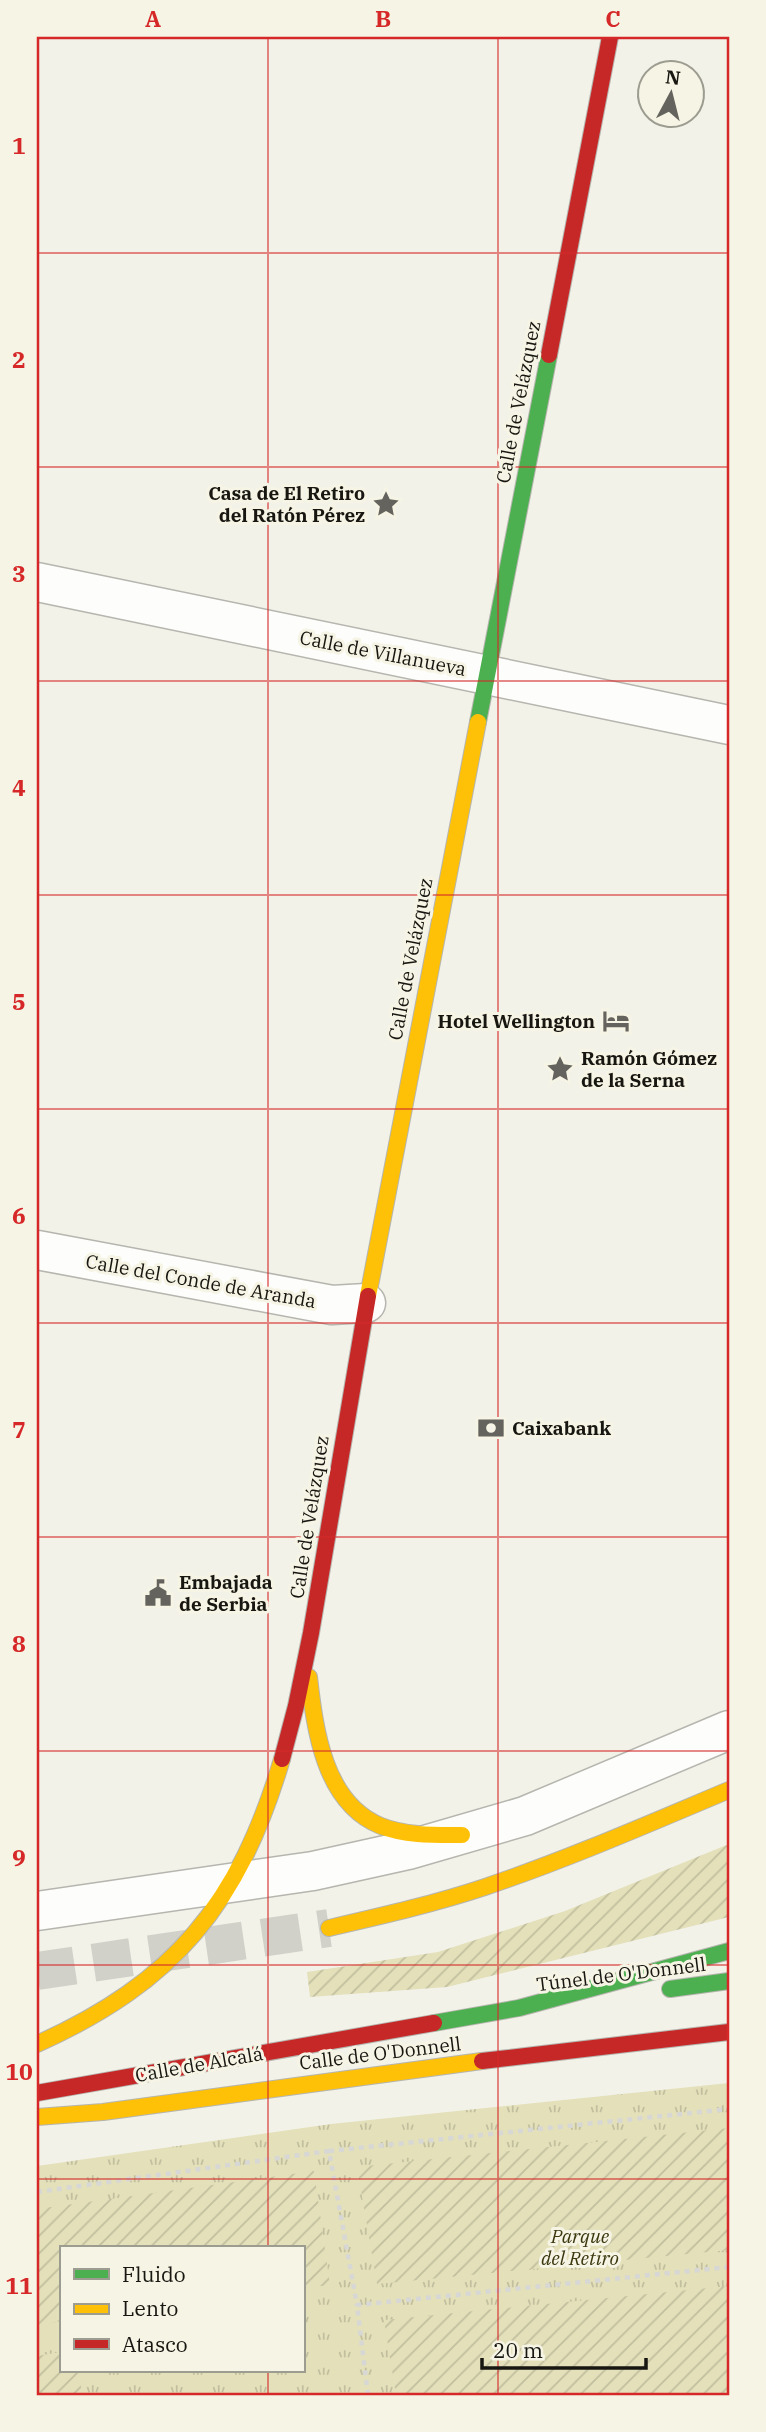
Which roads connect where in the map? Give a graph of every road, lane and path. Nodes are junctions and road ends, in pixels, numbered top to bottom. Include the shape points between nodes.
1 (607, 38) edge
2 (37, 582) edge
3 (486, 674) junction
4 (729, 725) edge
5 (37, 1250) edge
6 (366, 1303) junction
7 (307, 1658) junction
8 (729, 1730) edge
9 (729, 1790) edge
10 (462, 1835) junction
11 (231, 1882) junction
12 (37, 1911) edge
13 (330, 1928) tunnel mouth
14 (729, 1951) edge
15 (729, 1981) edge
16 (519, 2008) junction
17 (729, 2032) edge
18 (37, 2044) edge
19 (37, 2093) edge
20 (729, 2109) edge
21 (37, 2117) edge
22 (329, 2151) junction
23 (37, 2192) edge
24 (729, 2267) edge
25 (357, 2305) junction
26 (368, 2395) edge

1 - 3 main road, Calle de Velázquez
2 - 3 street, Calle de Villanueva
3 - 4 street, Calle de Villanueva
3 - 6 main road, Calle de Velázquez
5 - 6 street, Calle del Conde de Aranda via 332,1305
6 - 7 main road, Calle de Velázquez
7 - 10 main road via 328,1772 357,1812 379,1826 404,1832
7 - 11 main road, Calle de Velázquez via 266,1809
8 - 10 street via 525,1816
9 - 13 main road via 484,1887
10 - 11 street via 366,1861
11 - 12 street
11 - 18 main road via 206,1921 169,1964 108,2009
14 - 16 main road, Calle de Alcalá
15 - 16 main road, Túnel de O'Donnell
16 - 19 main road, Calle de Alcalá
17 - 21 main road, Calle de O'Donnell
20 - 22 path
22 - 23 path
22 - 25 path
24 - 25 path
25 - 26 path

